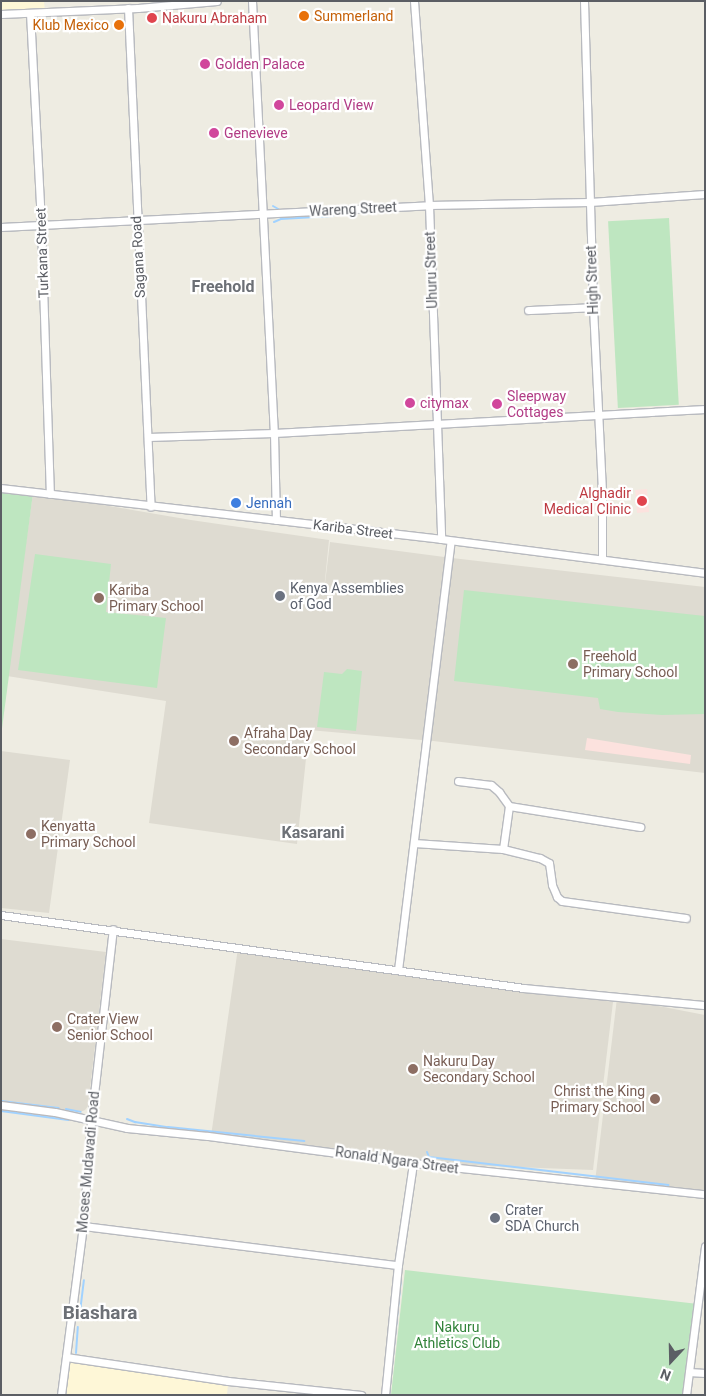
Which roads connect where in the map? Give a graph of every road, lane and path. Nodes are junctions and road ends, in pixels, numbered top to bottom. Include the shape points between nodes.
1 (92, 1) edge
2 (217, 1) edge
3 (252, 1) edge
4 (414, 1) edge
5 (584, 1) edge
6 (137, 4) edge
7 (128, 8) junction
8 (92, 10) junction
9 (30, 12) junction
10 (1, 14) edge
11 (705, 194) edge
12 (590, 202) junction
13 (429, 205) junction
14 (261, 214) junction
15 (136, 221) junction
16 (41, 225) junction
17 (1, 227) edge
18 (593, 307) junction
19 (528, 310) dead end
20 (705, 409) edge
21 (599, 414) junction
22 (438, 423) junction
23 (274, 433) junction
24 (148, 437) junction
25 (1, 488) edge
26 (50, 494) junction
27 (151, 506) junction
28 (276, 520) junction
29 (441, 539) junction
30 (451, 541) junction
31 (602, 559) junction
32 (705, 573) edge
33 (458, 781) dead end
34 (509, 806) junction
35 (640, 827) dead end
36 (414, 843) junction
37 (503, 849) junction
38 (1, 915) edge
39 (686, 918) dead end
40 (113, 929) junction
41 (398, 970) junction
42 (705, 1005) edge
43 (1, 1106) edge
44 (91, 1121) junction
45 (413, 1163) junction
46 (705, 1194) edge
47 (83, 1226) junction
48 (705, 1246) edge
49 (398, 1265) junction
50 (66, 1357) junction
51 (689, 1372) junction
52 (705, 1373) edge
53 (61, 1395) edge
54 (361, 1395) edge
55 (384, 1395) edge
56 (686, 1395) edge

1 - 8 street
2 - 6 street
3 - 14 street
4 - 13 street, Uhuru Street
5 - 12 street, High Street
6 - 7 street
7 - 8 street
7 - 15 street, Sagana Road
8 - 9 street
9 - 10 street
9 - 16 street, Turkana Street
11 - 12 street, Wareng Street
12 - 13 street, Wareng Street
12 - 18 street, High Street
13 - 14 street, Wareng Street
13 - 22 street, Uhuru Street
14 - 15 street, Wareng Street
14 - 23 street
15 - 16 street, Wareng Street
15 - 24 street, Sagana Road
16 - 17 street, Wareng Street
16 - 26 street, Turkana Street
18 - 19 street
18 - 21 street, High Street
20 - 21 street
21 - 22 street
21 - 31 street, High Street
22 - 23 street
22 - 29 street, Uhuru Street
23 - 24 street
23 - 28 street
24 - 27 street, Sagana Road
25 - 26 street, Kariba Street
26 - 27 street, Kariba Street
27 - 28 street, Kariba Street
28 - 29 street, Kariba Street
29 - 30 street, Kariba Street
30 - 31 street, Kariba Street
30 - 36 street
31 - 32 street, Kariba Street
33 - 34 street via 491,784
34 - 35 street
34 - 37 street
36 - 37 street
36 - 41 street
37 - 39 street via 549,863 552,884 562,901
38 - 40 street
40 - 41 street
40 - 44 street, Moses Mudavadi Road
41 - 42 street via 567,994
43 - 44 street, Ronald Ngara Street via 55,1112
44 - 45 street, Ronald Ngara Street
44 - 47 street, Moses Mudavadi Road
45 - 46 street, Ronald Ngara Street
45 - 49 street
47 - 49 street
47 - 50 street, Moses Mudavadi Road
48 - 51 street
49 - 55 street
50 - 53 street, Moses Mudavadi Road
50 - 54 street via 228,1381
51 - 52 street
51 - 56 street

